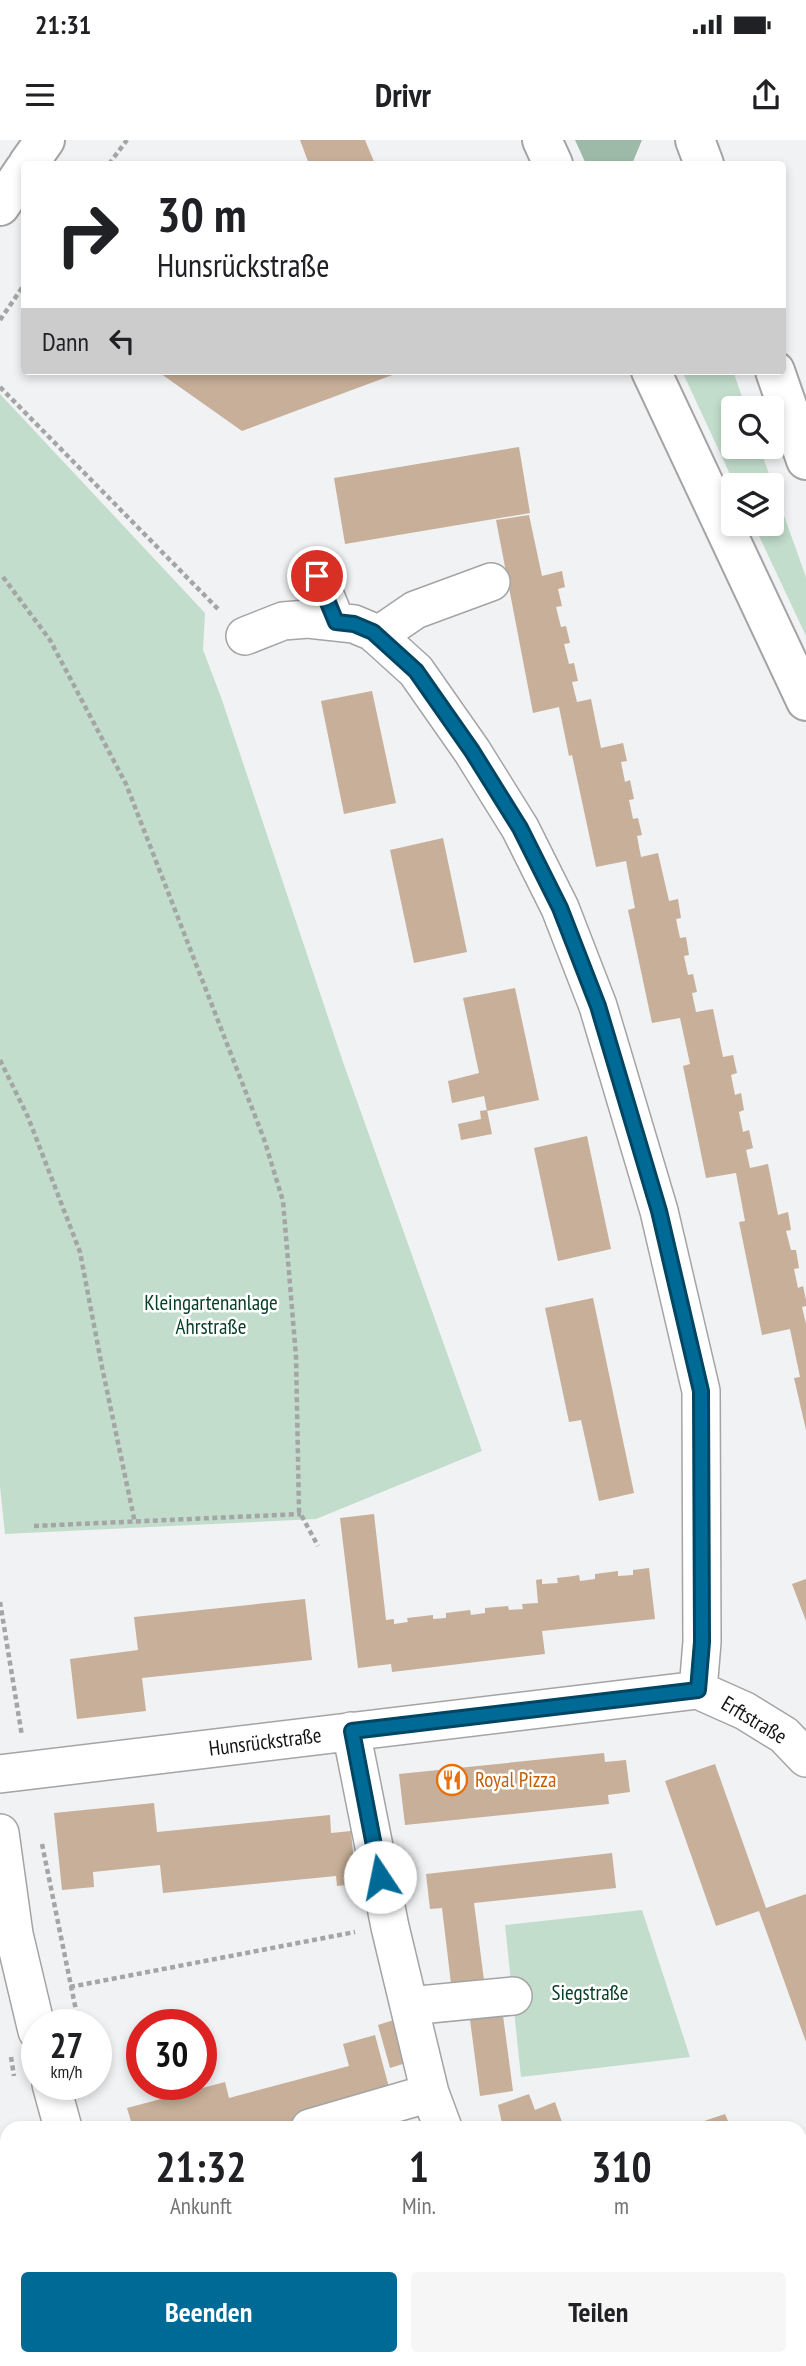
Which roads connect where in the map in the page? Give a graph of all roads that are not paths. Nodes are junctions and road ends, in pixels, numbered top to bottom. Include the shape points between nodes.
1 (45, 140) edge
2 (542, 140) edge
3 (695, 140) edge
4 (30, 161) edge
5 (552, 161) edge
6 (703, 161) edge
7 (21, 174) edge
8 (0, 206) edge
9 (652, 375) edge
10 (776, 375) edge
11 (806, 460) edge
12 (317, 576) dead end
13 (491, 582) dead end
14 (336, 622) junction
15 (244, 636) road end
16 (377, 636) junction
17 (806, 701) edge
18 (698, 1690) junction
19 (352, 1731) junction
20 (806, 1758) edge
21 (14, 1772) edge
22 (0, 1833) edge
23 (513, 1996) dead end
24 (409, 2006) junction
25 (32, 2009) edge
26 (430, 2093) junction
27 (55, 2100) edge
28 (61, 2121) edge
29 (334, 2121) edge
30 (440, 2121) edge

1 - 4 main road
2 - 5 main road
3 - 6 main road
7 - 8 main road
9 - 17 main road
10 - 11 main road
12 - 14 street
13 - 16 street via 415,610
14 - 15 street, Erftstraße via 283,621
14 - 16 street, Erftstraße via 354,624
16 - 18 street, Erftstraße via 416,671 520,828 560,908 598,1006 659,1211 701,1391 702,1642
18 - 19 street, Hunsrückstraße
18 - 20 street, Erftstraße via 784,1735
19 - 21 street, Hunsrückstraße
19 - 24 street
22 - 25 street
23 - 24 street
24 - 26 street
26 - 29 street
26 - 30 street
27 - 28 street

